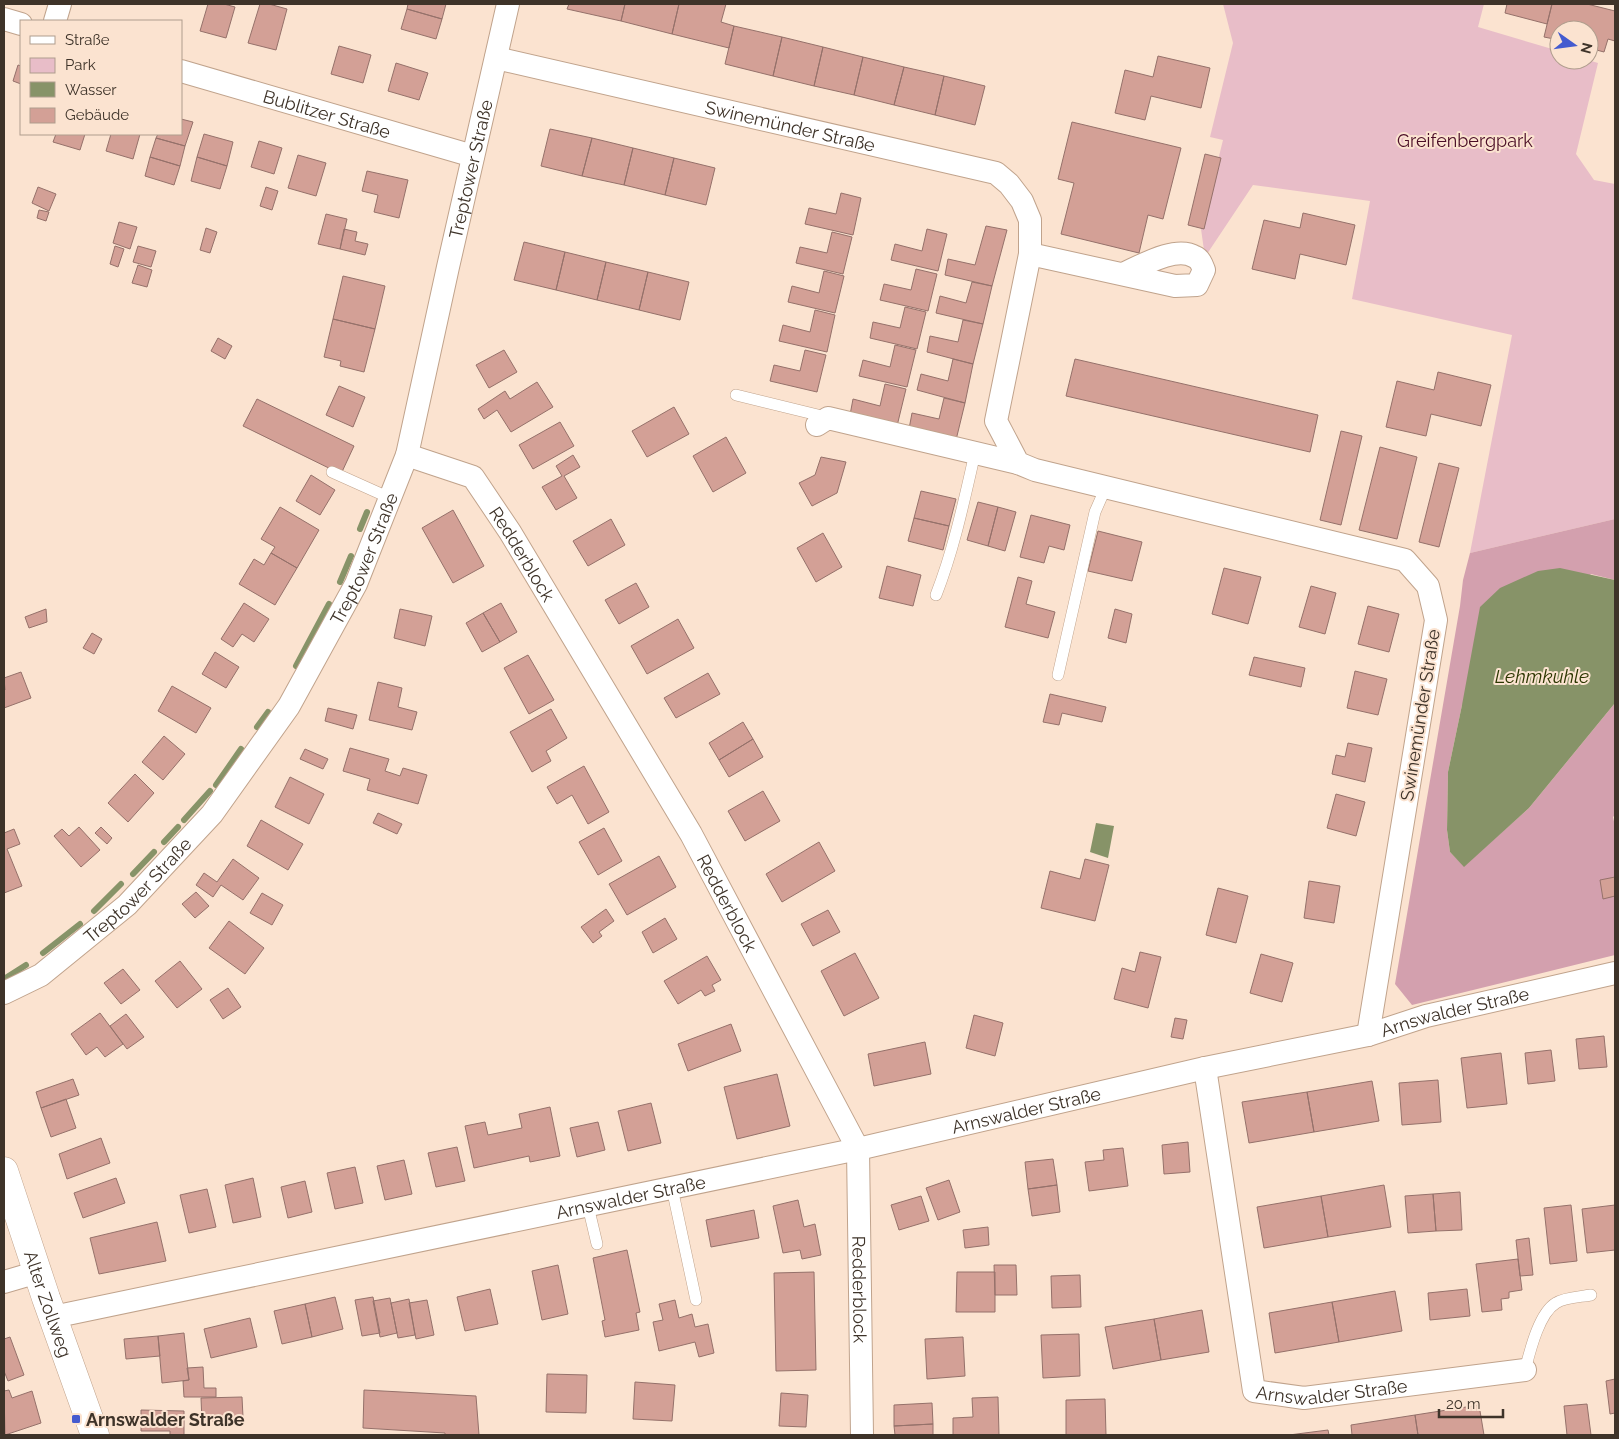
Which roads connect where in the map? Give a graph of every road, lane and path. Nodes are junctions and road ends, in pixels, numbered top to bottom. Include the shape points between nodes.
1 (60, 4) edge
2 (508, 4) edge
3 (4, 19) edge
4 (55, 20) edge
5 (20, 24) edge
6 (496, 58) junction
7 (182, 71) edge
8 (473, 156) junction
9 (1030, 254) junction
10 (1124, 274) dead end
11 (736, 395) dead end
12 (822, 421) joint
13 (975, 452) junction
14 (407, 455) junction
15 (1018, 463) junction
16 (332, 472) dead end
17 (1106, 487) junction
18 (390, 498) junction
19 (936, 595) dead end
20 (1058, 675) dead end
21 (1615, 973) edge
22 (4, 993) edge
23 (1368, 1035) junction
24 (1206, 1068) junction
25 (858, 1149) junction
26 (4, 1171) edge
27 (672, 1188) junction
28 (588, 1206) junction
29 (598, 1244) dead end
30 (38, 1272) junction
31 (4, 1282) edge
32 (1591, 1295) dead end
33 (696, 1300) dead end
34 (53, 1316) junction
35 (1525, 1370) joint
36 (95, 1435) edge
37 (862, 1435) edge

1 - 4 street
2 - 6 street, Treptower Straße
3 - 5 street
6 - 8 street, Treptower Straße
6 - 9 street, Swinemünder Straße via 996,173 1022,201 1030,220
7 - 8 street, Bublitzer Straße
8 - 14 street, Treptower Straße
9 - 10 street
9 - 15 street, Swinemünder Straße via 996,421
11 - 12 lane
12 - 13 street, Swinemünder Straße
13 - 15 street, Swinemünder Straße
13 - 19 lane via 946,571
14 - 18 street, Treptower Straße
14 - 25 street, Redderblock via 473,477 510,532 691,834
15 - 17 street, Swinemünder Straße
16 - 18 lane
17 - 20 lane via 1095,512
17 - 23 street, Swinemünder Straße via 1405,560 1428,586 1436,620
18 - 22 street, Treptower Straße via 356,584 290,706 212,814 126,905 41,975
21 - 23 street, Arnswalder Straße via 1426,1016
23 - 24 street, Arnswalder Straße
24 - 25 street, Arnswalder Straße
24 - 35 street, Arnswalder Straße via 1254,1391 1304,1398
25 - 27 street, Arnswalder Straße
25 - 37 street, Redderblock
26 - 30 street, Alter Zollweg
27 - 28 street, Arnswalder Straße
27 - 33 lane
28 - 29 lane
28 - 34 street, Arnswalder Straße
30 - 31 street
30 - 34 street, Alter Zollweg
32 - 35 lane via 1558,1302 1551,1307 1531,1347
34 - 36 street, Alter Zollweg

